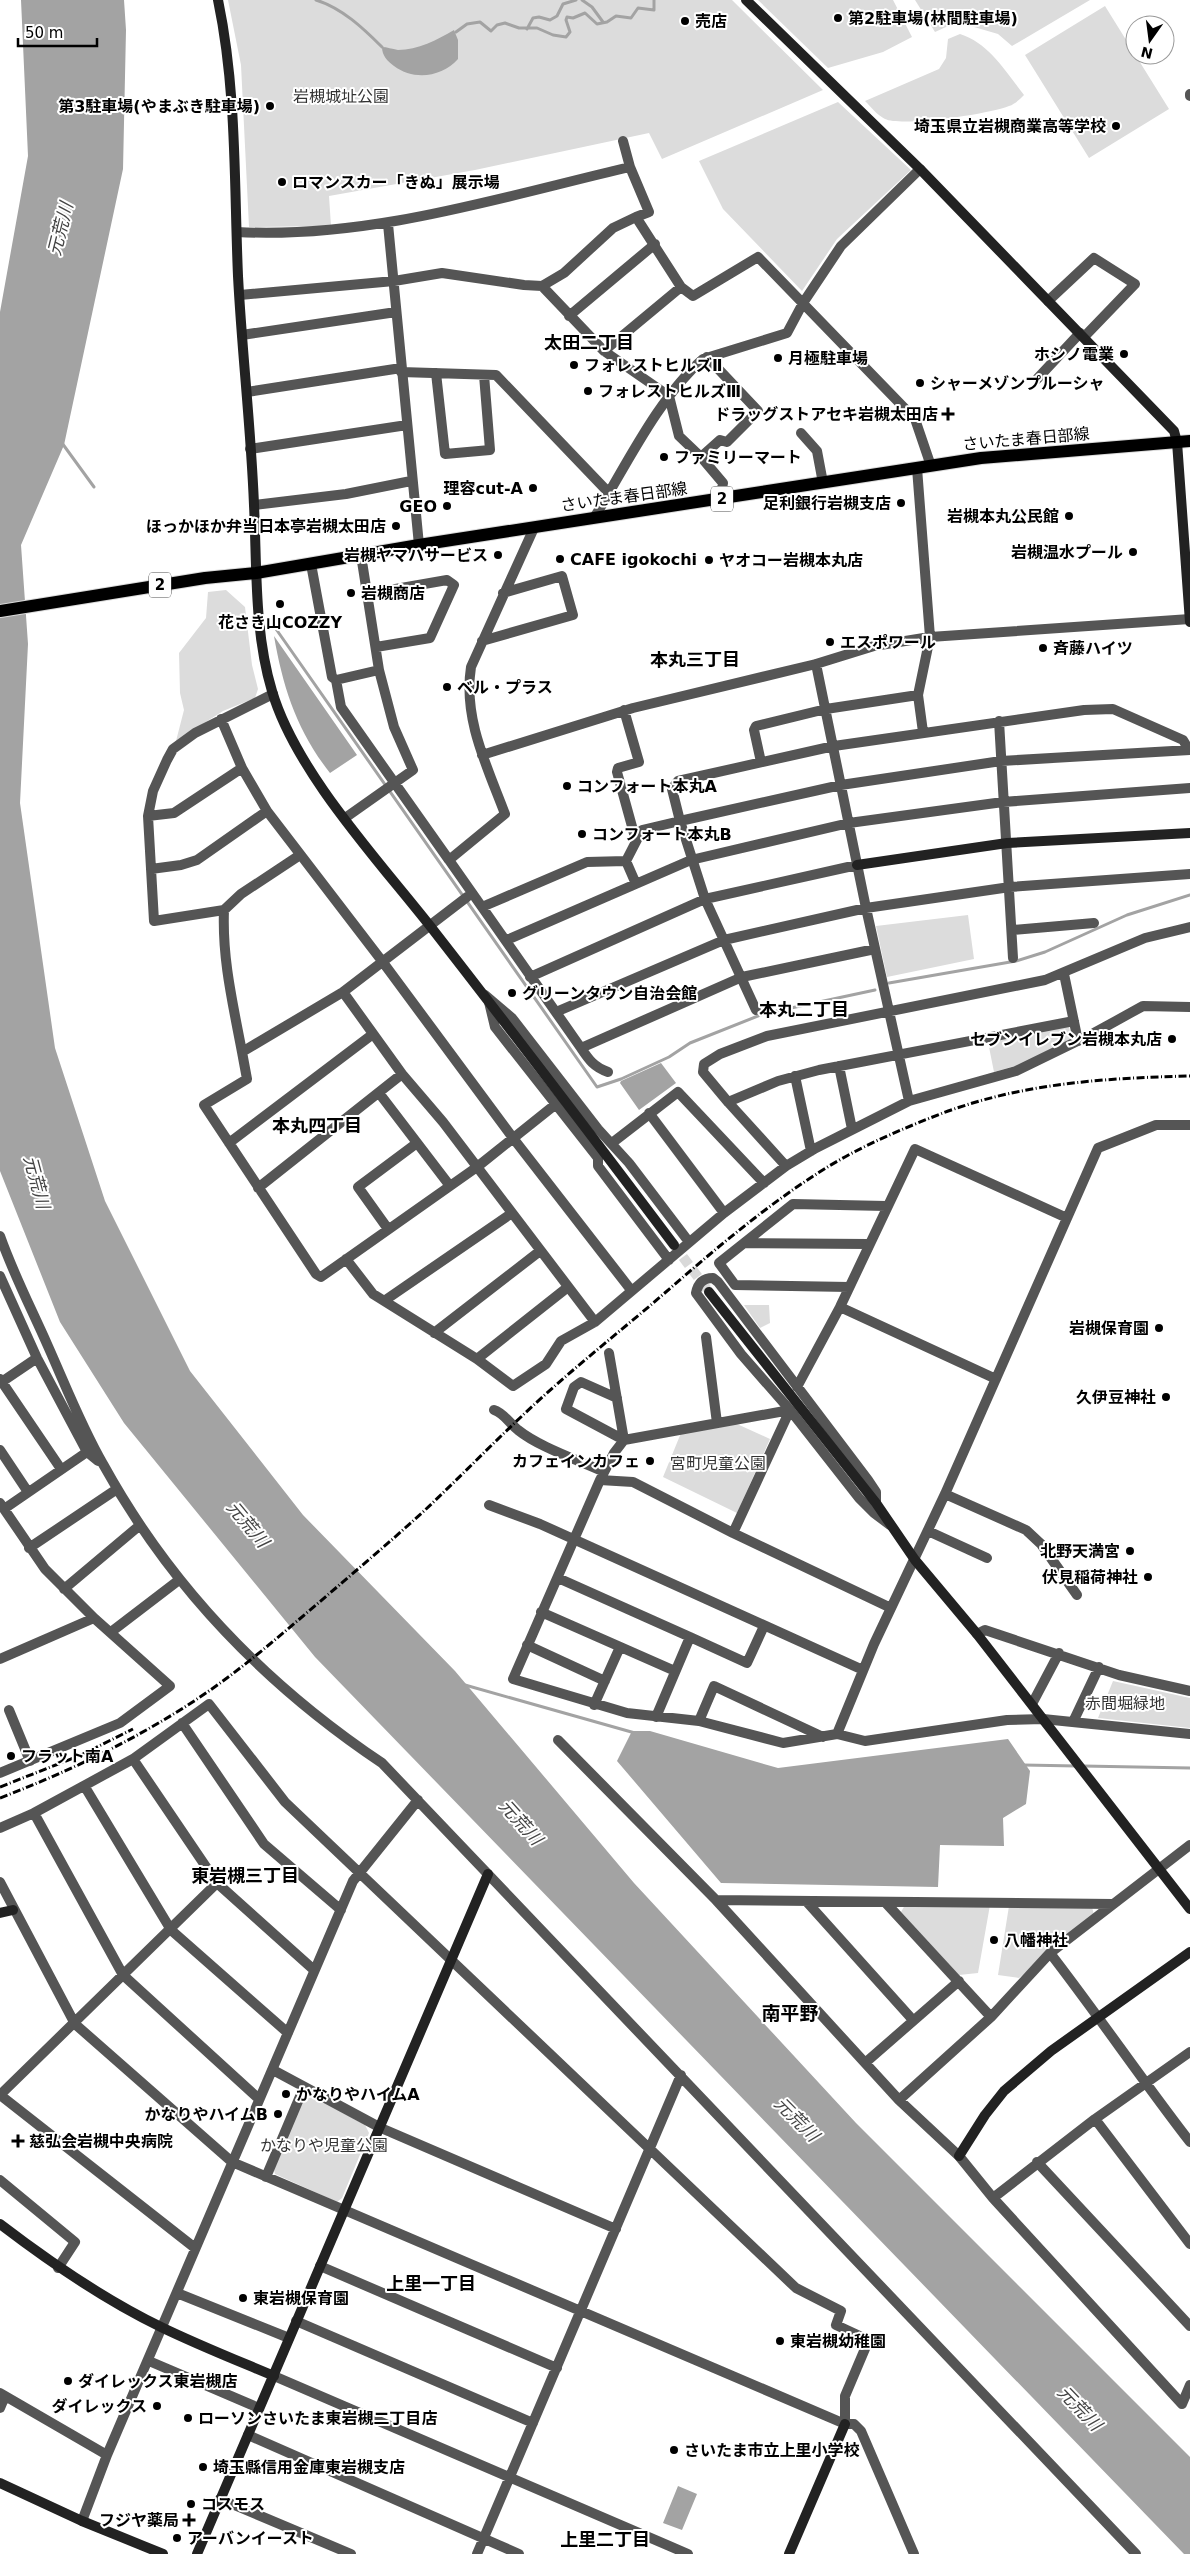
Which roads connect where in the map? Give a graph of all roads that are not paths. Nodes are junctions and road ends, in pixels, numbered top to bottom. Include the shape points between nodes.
1 (218, 0) edge
2 (746, 0) edge
3 (623, 141) dead end
4 (630, 167) junction
5 (920, 169) junction
6 (636, 217) junction
7 (388, 224) junction
8 (237, 232) junction
9 (655, 244) junction
10 (394, 281) junction
11 (542, 286) junction
12 (682, 287) junction
13 (240, 295) junction
14 (1048, 301) junction
15 (803, 303) junction
16 (396, 312) junction
17 (569, 316) junction
18 (242, 334) junction
19 (1082, 335) junction
20 (604, 351) junction
21 (707, 357) junction
22 (401, 370) junction
23 (436, 373) junction
24 (484, 375) junction
25 (1037, 378) dead end
26 (247, 392) junction
27 (669, 396) junction
28 (407, 425) junction
29 (801, 433) dead end
30 (1184, 442) edge
31 (250, 449) junction
32 (701, 456) junction
33 (931, 466) junction
34 (917, 468) junction
35 (412, 481) junction
36 (823, 483) junction
37 (609, 493) junction
38 (720, 500) junction
39 (254, 505) junction
40 (594, 518) junction
41 (534, 528) junction
42 (419, 545) junction
43 (361, 555) junction
44 (311, 564) junction
45 (256, 573) junction
46 (504, 593) junction
47 (367, 594) junction
48 (0, 611) edge
49 (1190, 620) edge
50 (930, 637) junction
51 (482, 641) junction
52 (376, 647) junction
53 (816, 664) junction
54 (379, 670) junction
55 (336, 680) junction
56 (273, 694) junction
57 (918, 695) junction
58 (826, 709) junction
59 (624, 710) junction
60 (221, 719) junction
61 (999, 721) junction
62 (923, 732) junction
63 (834, 746) junction
64 (1190, 750) edge
65 (482, 756) junction
66 (1001, 761) junction
67 (761, 762) junction
68 (242, 768) junction
69 (841, 785) junction
70 (389, 787) junction
71 (1190, 788) edge
72 (1003, 802) junction
73 (267, 811) junction
74 (148, 816) junction
75 (345, 818) junction
76 (680, 821) junction
77 (849, 823) junction
78 (1190, 833) edge
79 (636, 841) junction
80 (1007, 843) junction
81 (300, 855) junction
82 (449, 860) junction
83 (691, 860) junction
84 (626, 861) junction
85 (857, 865) junction
86 (151, 869) junction
87 (1190, 874) edge
88 (636, 884) junction
89 (1010, 887) junction
90 (467, 897) dead end
91 (705, 900) junction
92 (482, 907) junction
93 (866, 908) junction
94 (224, 910) junction
95 (1094, 923) dead end
96 (429, 925) junction
97 (1190, 927) edge
98 (1012, 930) junction
99 (507, 940) junction
100 (724, 940) junction
101 (875, 949) junction
102 (1013, 958) dead end
103 (382, 961) junction
104 (1064, 974) junction
105 (530, 977) junction
106 (742, 977) junction
107 (343, 992) junction
108 (481, 992) junction
109 (489, 1002) junction
110 (1190, 1007) edge
111 (756, 1010) dead end
112 (556, 1012) junction
113 (890, 1012) junction
114 (1074, 1021) junction
115 (373, 1034) junction
116 (1078, 1041) junction
117 (582, 1048) junction
118 (242, 1052) junction
119 (898, 1056) junction
120 (839, 1066) junction
121 (608, 1072) dead end
122 (402, 1074) junction
123 (796, 1076) junction
124 (379, 1093) junction
125 (728, 1102) junction
126 (909, 1102) junction
127 (556, 1104) junction
128 (649, 1113) junction
129 (1190, 1125) edge
130 (852, 1129) junction
131 (513, 1138) junction
132 (228, 1143) junction
133 (416, 1143) junction
134 (612, 1143) junction
135 (811, 1151) junction
136 (786, 1166) junction
137 (477, 1167) junction
138 (764, 1183) junction
139 (450, 1186) junction
140 (258, 1188) junction
141 (886, 1206) junction
142 (512, 1213) junction
143 (724, 1214) junction
144 (1067, 1218) junction
145 (388, 1229) junction
146 (0, 1236) edge
147 (689, 1242) junction
148 (744, 1243) junction
149 (868, 1244) junction
150 (674, 1245) tunnel mouth
151 (540, 1251) junction
152 (346, 1259) junction
153 (670, 1260) junction
154 (0, 1276) edge
155 (568, 1287) junction
156 (849, 1287) junction
157 (632, 1290) junction
158 (709, 1292) tunnel mouth
159 (384, 1301) junction
160 (840, 1307) junction
161 (595, 1322) junction
162 (434, 1333) junction
163 (706, 1337) dead end
164 (609, 1353) dead end
165 (37, 1358) junction
166 (477, 1360) junction
167 (996, 1379) junction
168 (1, 1381) edge
169 (797, 1387) junction
170 (617, 1398) junction
171 (494, 1410) dead end
172 (790, 1410) junction
173 (717, 1423) junction
174 (624, 1440) junction
175 (0, 1450) edge
176 (87, 1452) junction
177 (103, 1465) junction
178 (61, 1469) junction
179 (602, 1476) junction
180 (117, 1489) junction
181 (28, 1492) junction
182 (945, 1494) junction
183 (876, 1502) junction
184 (2, 1506) edge
185 (489, 1506) dead end
186 (139, 1526) junction
187 (893, 1526) junction
188 (928, 1531) junction
189 (733, 1533) junction
190 (574, 1540) junction
191 (29, 1548) junction
192 (988, 1558) dead end
193 (915, 1560) junction
194 (558, 1578) junction
195 (179, 1580) junction
196 (64, 1589) junction
197 (1077, 1595) dead end
198 (891, 1608) junction
199 (541, 1612) junction
200 (94, 1618) junction
201 (764, 1626) junction
202 (111, 1632) junction
203 (977, 1634) junction
204 (690, 1637) junction
205 (526, 1645) junction
206 (620, 1647) junction
207 (1059, 1652) junction
208 (0, 1659) edge
209 (1099, 1667) junction
210 (863, 1670) junction
211 (675, 1671) junction
212 (604, 1681) junction
213 (1190, 1691) edge
214 (1032, 1704) junction
215 (594, 1705) junction
216 (9, 1710) dead end
217 (656, 1717) junction
218 (1043, 1719) junction
219 (699, 1721) junction
220 (1073, 1722) junction
221 (182, 1723) junction
222 (837, 1734) junction
223 (1190, 1734) edge
224 (823, 1736) junction
225 (558, 1740) dead end
226 (133, 1759) junction
227 (30, 1761) junction
228 (0, 1773) edge
229 (85, 1787) junction
230 (418, 1800) junction
231 (34, 1813) junction
232 (0, 1828) edge
233 (1190, 1845) edge
234 (1160, 1868) junction
235 (359, 1872) junction
236 (488, 1874) junction
237 (0, 1882) edge
238 (217, 1883) junction
239 (716, 1900) junction
240 (806, 1901) junction
241 (885, 1902) junction
242 (1113, 1904) junction
243 (1190, 1908) edge
244 (13, 1910) junction
245 (341, 1910) junction
246 (0, 1914) edge
247 (171, 1930) junction
248 (1190, 1952) edge
249 (1050, 1953) junction
250 (452, 1960) junction
251 (314, 1970) junction
252 (123, 1975) junction
253 (959, 1981) junction
254 (991, 2017) junction
255 (1100, 2017) junction
256 (912, 2020) junction
257 (75, 2024) junction
258 (288, 2034) junction
259 (1190, 2052) edge
260 (865, 2063) junction
261 (273, 2070) junction
262 (681, 2075) junction
263 (1145, 2084) junction
264 (304, 2086) junction
265 (0, 2095) edge
266 (259, 2099) junction
267 (899, 2100) junction
268 (1095, 2119) junction
269 (381, 2128) junction
270 (1190, 2142) edge
271 (650, 2148) junction
272 (958, 2156) junction
273 (232, 2162) junction
274 (1037, 2162) junction
275 (266, 2177) junction
276 (0, 2180) edge
277 (992, 2198) junction
278 (345, 2212) junction
279 (0, 2224) edge
280 (616, 2229) junction
281 (1190, 2244) edge
282 (195, 2248) junction
283 (320, 2266) junction
284 (58, 2268) junction
285 (177, 2293) junction
286 (582, 2311) junction
287 (296, 2320) junction
288 (1190, 2326) edge
289 (162, 2328) junction
290 (289, 2338) junction
291 (149, 2361) junction
292 (557, 2368) junction
293 (274, 2376) junction
294 (1190, 2385) edge
295 (3, 2395) edge
296 (0, 2408) edge
297 (259, 2408) junction
298 (533, 2423) junction
299 (845, 2424) junction
300 (248, 2435) junction
301 (107, 2455) junction
302 (510, 2477) junction
303 (0, 2483) edge
304 (220, 2499) junction
305 (82, 2521) junction
306 (483, 2539) junction
307 (163, 2554) edge
308 (197, 2554) edge
309 (351, 2554) edge
310 (477, 2554) edge
311 (519, 2554) edge
312 (688, 2554) edge
313 (789, 2554) edge
314 (914, 2554) edge
315 (1136, 2554) edge

1 - 8 street via 228,48
2 - 5 street
3 - 4 street
4 - 6 street via 648,212
4 - 7 street
5 - 14 street
5 - 15 street via 841,246
6 - 9 street
6 - 11 street via 613,228 560,276
7 - 8 street via 310,232
7 - 10 street
8 - 13 street
9 - 12 street
9 - 17 street
10 - 11 street via 442,273
10 - 13 street
10 - 16 street
11 - 17 street
12 - 15 street via 693,296 758,257
12 - 20 street
13 - 18 street
14 - 19 street
14 - 19 street via 1094,258 1136,284
15 - 21 street via 787,333
15 - 33 street via 915,419
16 - 18 street
16 - 22 street
17 - 20 street
18 - 26 street
19 - 25 street
19 - 30 street
20 - 27 street
21 - 27 street via 693,367
21 - 32 street via 758,411 727,442 720,440
22 - 23 street
22 - 26 street
22 - 28 street
23 - 24 street
23 - 24 street via 444,454 490,450
24 - 37 street via 496,375
26 - 31 street
27 - 32 street via 679,436
27 - 37 street
28 - 31 street
28 - 35 street
29 - 36 street via 817,451
30 - 33 main road, さいたま春日部線 / 2 via 981,458
30 - 49 street
31 - 39 street
32 - 38 street via 723,483
33 - 34 main road, さいたま春日部線 / 2
34 - 36 main road, さいたま春日部線 / 2
34 - 50 street
35 - 39 street via 346,494
35 - 42 street
36 - 38 main road, さいたま春日部線 / 2
37 - 40 street
38 - 40 main road, さいたま春日部線 / 2
39 - 45 street
40 - 41 main road, さいたま春日部線 / 2
41 - 42 main road, さいたま春日部線 / 2
41 - 46 street
42 - 43 main road, さいたま春日部線 / 2
43 - 44 main road, さいたま春日部線 / 2
43 - 47 street
44 - 45 main road, さいたま春日部線 / 2
44 - 55 street via 332,677
45 - 48 main road, さいたま春日部線 / 2 via 205,578
45 - 56 street via 262,643
46 - 51 street
46 - 51 street via 562,576 573,615
47 - 52 street
47 - 52 street via 447,580 454,585 430,638
49 - 50 street
50 - 53 street via 874,646
50 - 57 street
51 - 65 street via 471,667 469,693 472,721
52 - 54 street
53 - 58 street
53 - 59 street
54 - 55 street
54 - 70 street via 394,727 413,770
55 - 70 street via 341,707
56 - 60 street
56 - 75 street via 300,754
57 - 58 street
57 - 62 street
58 - 63 street
58 - 67 street via 756,726 754,730
59 - 65 street
59 - 79 street via 639,762 618,768 616,772
60 - 68 street
60 - 74 street via 173,748 153,791
61 - 62 street
61 - 64 street via 1113,709 1183,740
61 - 66 street
62 - 63 street
63 - 67 street
63 - 69 street
64 - 66 street
65 - 82 street via 505,814
66 - 69 street
66 - 72 street
67 - 76 street via 678,781 672,789
68 - 73 street
68 - 74 street via 174,813
69 - 76 street
69 - 77 street
70 - 75 street
70 - 82 street
71 - 72 street
72 - 77 street
72 - 80 street
73 - 81 street
73 - 86 street via 198,860
74 - 86 street
75 - 96 street
76 - 79 street via 642,830
76 - 83 street
77 - 83 street
77 - 85 street
78 - 80 street
79 - 84 street
80 - 85 street
80 - 89 street
81 - 94 street via 241,894
81 - 103 street
82 - 92 street
83 - 88 street
83 - 91 street
84 - 88 street
84 - 92 street via 587,862
85 - 91 street
85 - 93 street
86 - 94 street via 154,920
87 - 89 street
88 - 99 street
89 - 93 street
89 - 98 street
90 - 96 street
91 - 100 street
91 - 105 street
92 - 99 street
93 - 100 street
93 - 101 street
94 - 118 street via 226,972
95 - 98 street
96 - 103 street
96 - 108 street
97 - 104 street via 1145,938
98 - 102 street
99 - 105 street
100 - 106 street
100 - 112 street
101 - 106 street
101 - 113 street
103 - 107 street
103 - 131 street
104 - 113 street
104 - 114 street
105 - 112 street
106 - 111 street
106 - 117 street
107 - 115 street
107 - 118 street
108 - 109 street
108 - 134 street via 512,1018
109 - 127 street via 495,1027
109 - 150 street
110 - 116 street via 1143,1006
112 - 117 street
113 - 119 street
113 - 125 street via 767,1036 720,1054 704,1064 703,1072
114 - 116 street
114 - 119 street
115 - 122 street
115 - 132 street
116 - 126 street via 1016,1071
117 - 121 street via 597,1068
118 - 132 street via 246,1079 204,1105
119 - 120 street
119 - 126 street
120 - 123 street
120 - 130 street
122 - 124 street
122 - 137 street
123 - 125 street
123 - 135 street
124 - 133 street
124 - 140 street
125 - 136 street
126 - 130 street
127 - 131 street
127 - 153 street via 598,1158 598,1166
128 - 134 street
128 - 138 street via 678,1092
128 - 143 street
129 - 144 street via 1156,1125 1098,1148
130 - 135 street
131 - 137 street
131 - 157 street
132 - 140 street
133 - 139 street
133 - 145 street via 358,1186
134 - 147 street
135 - 136 street
136 - 138 street
137 - 139 street
137 - 142 street
138 - 143 street
139 - 145 street
140 - 152 street via 316,1274 321,1277
141 - 144 street via 915,1149
141 - 148 street via 793,1204
141 - 149 street
142 - 151 street
142 - 159 street
143 - 147 street
144 - 167 street
145 - 152 street
146 - 177 street
147 - 153 street
148 - 149 street
148 - 156 street via 719,1263 735,1285
149 - 156 street
151 - 155 street
151 - 162 street
152 - 159 street via 373,1294
153 - 157 street
154 - 165 street
155 - 161 street
155 - 166 street
156 - 160 street
157 - 161 street
158 - 183 street
159 - 162 street
160 - 167 street
160 - 169 street
161 - 166 street via 561,1340 546,1364 513,1386
162 - 166 street
163 - 173 street
164 - 170 street
165 - 168 street
165 - 176 street
167 - 182 street
168 - 178 street
169 - 172 street via 718,1282 706,1278 698,1285 696,1293 741,1354
169 - 183 street via 868,1480 876,1492
170 - 174 street
170 - 174 street via 581,1382 574,1387 566,1410
171 - 179 street via 531,1438
172 - 173 street
172 - 187 street via 859,1498
172 - 189 street
173 - 174 street
174 - 179 street
175 - 181 street
176 - 177 street
176 - 178 street
177 - 180 street
178 - 181 street
179 - 189 street via 633,1482
179 - 190 street
180 - 186 street
180 - 191 street
181 - 184 street
182 - 188 street
182 - 197 street via 1026,1530 1041,1544
183 - 187 street
184 - 191 street
185 - 190 street
186 - 195 street
186 - 196 street
187 - 193 street
188 - 192 street
188 - 193 street
189 - 198 street
190 - 194 street
190 - 201 street
191 - 196 street
193 - 198 street
193 - 203 street
194 - 199 street
194 - 204 street
195 - 202 street
195 - 230 street via 251,1660 338,1733 382,1763
196 - 200 street
198 - 210 street
199 - 205 street
199 - 206 street
200 - 202 street
200 - 208 street
201 - 204 street via 748,1663
201 - 210 street
202 - 227 street via 170,1686 120,1723
203 - 207 street via 985,1630
203 - 214 street
204 - 211 street
205 - 212 street
205 - 215 street via 513,1679
206 - 211 street
206 - 212 street
207 - 209 street
207 - 214 street
209 - 213 street via 1119,1675
209 - 220 street
210 - 222 street
211 - 217 street
212 - 215 street
214 - 218 street
215 - 217 street
216 - 227 street
217 - 219 street
218 - 220 street
218 - 222 street via 1007,1720 865,1741
218 - 234 street
219 - 224 street via 783,1743
219 - 224 street via 714,1686
220 - 223 street
221 - 226 street
221 - 235 street via 209,1704 285,1802
221 - 245 street via 264,1844
222 - 224 street
225 - 239 street
226 - 229 street
226 - 238 street
227 - 228 street
229 - 231 street
229 - 247 street
230 - 235 street
230 - 236 street
231 - 232 street
231 - 252 street
233 - 234 street
234 - 242 street
234 - 243 street
235 - 245 street
235 - 250 street
236 - 250 street
236 - 262 street
237 - 244 street
238 - 247 street
238 - 251 street
239 - 240 street
239 - 260 street
240 - 241 street
240 - 256 street
241 - 242 street
241 - 253 street
242 - 249 street
244 - 246 street
244 - 257 street
245 - 251 street
247 - 252 street
247 - 258 street
248 - 255 street
249 - 254 street
249 - 255 street
250 - 269 street
250 - 271 street
251 - 258 street
252 - 257 street
252 - 266 street
253 - 254 street
253 - 256 street
254 - 267 street
255 - 263 street
255 - 272 street via 1051,2050 1004,2091
256 - 260 street
257 - 265 street
257 - 273 street
258 - 261 street
259 - 263 street
260 - 267 street
261 - 264 street
261 - 266 street
262 - 271 street
262 - 315 street
263 - 268 street
263 - 270 street
264 - 269 street
264 - 275 street
265 - 282 street
266 - 273 street
267 - 272 street
268 - 274 street
268 - 281 street
269 - 278 street
269 - 280 street
271 - 280 street
271 - 299 street via 796,2288 842,2311 836,2325 864,2338 867,2344 845,2396
272 - 277 street
273 - 275 street
273 - 282 street
274 - 277 street
274 - 288 street
275 - 278 street
276 - 284 street via 76,2242
277 - 294 street via 1182,2404
278 - 283 street
278 - 286 street
279 - 284 street
280 - 286 street
282 - 285 street
283 - 287 street
283 - 292 street
284 - 289 street
285 - 289 street
285 - 290 street
286 - 292 street
286 - 299 street
287 - 290 street
287 - 298 street
289 - 291 street
289 - 293 street
290 - 293 street
291 - 297 street
291 - 301 street
292 - 298 street
293 - 297 street
293 - 302 street
295 - 296 street
295 - 301 street
297 - 300 street
298 - 302 street
299 - 313 street
299 - 314 street via 854,2424 861,2431
300 - 304 street
300 - 306 street
301 - 305 street
302 - 306 street
302 - 312 street
303 - 305 street
304 - 308 street
304 - 309 street
305 - 307 street
306 - 310 street
306 - 311 street

